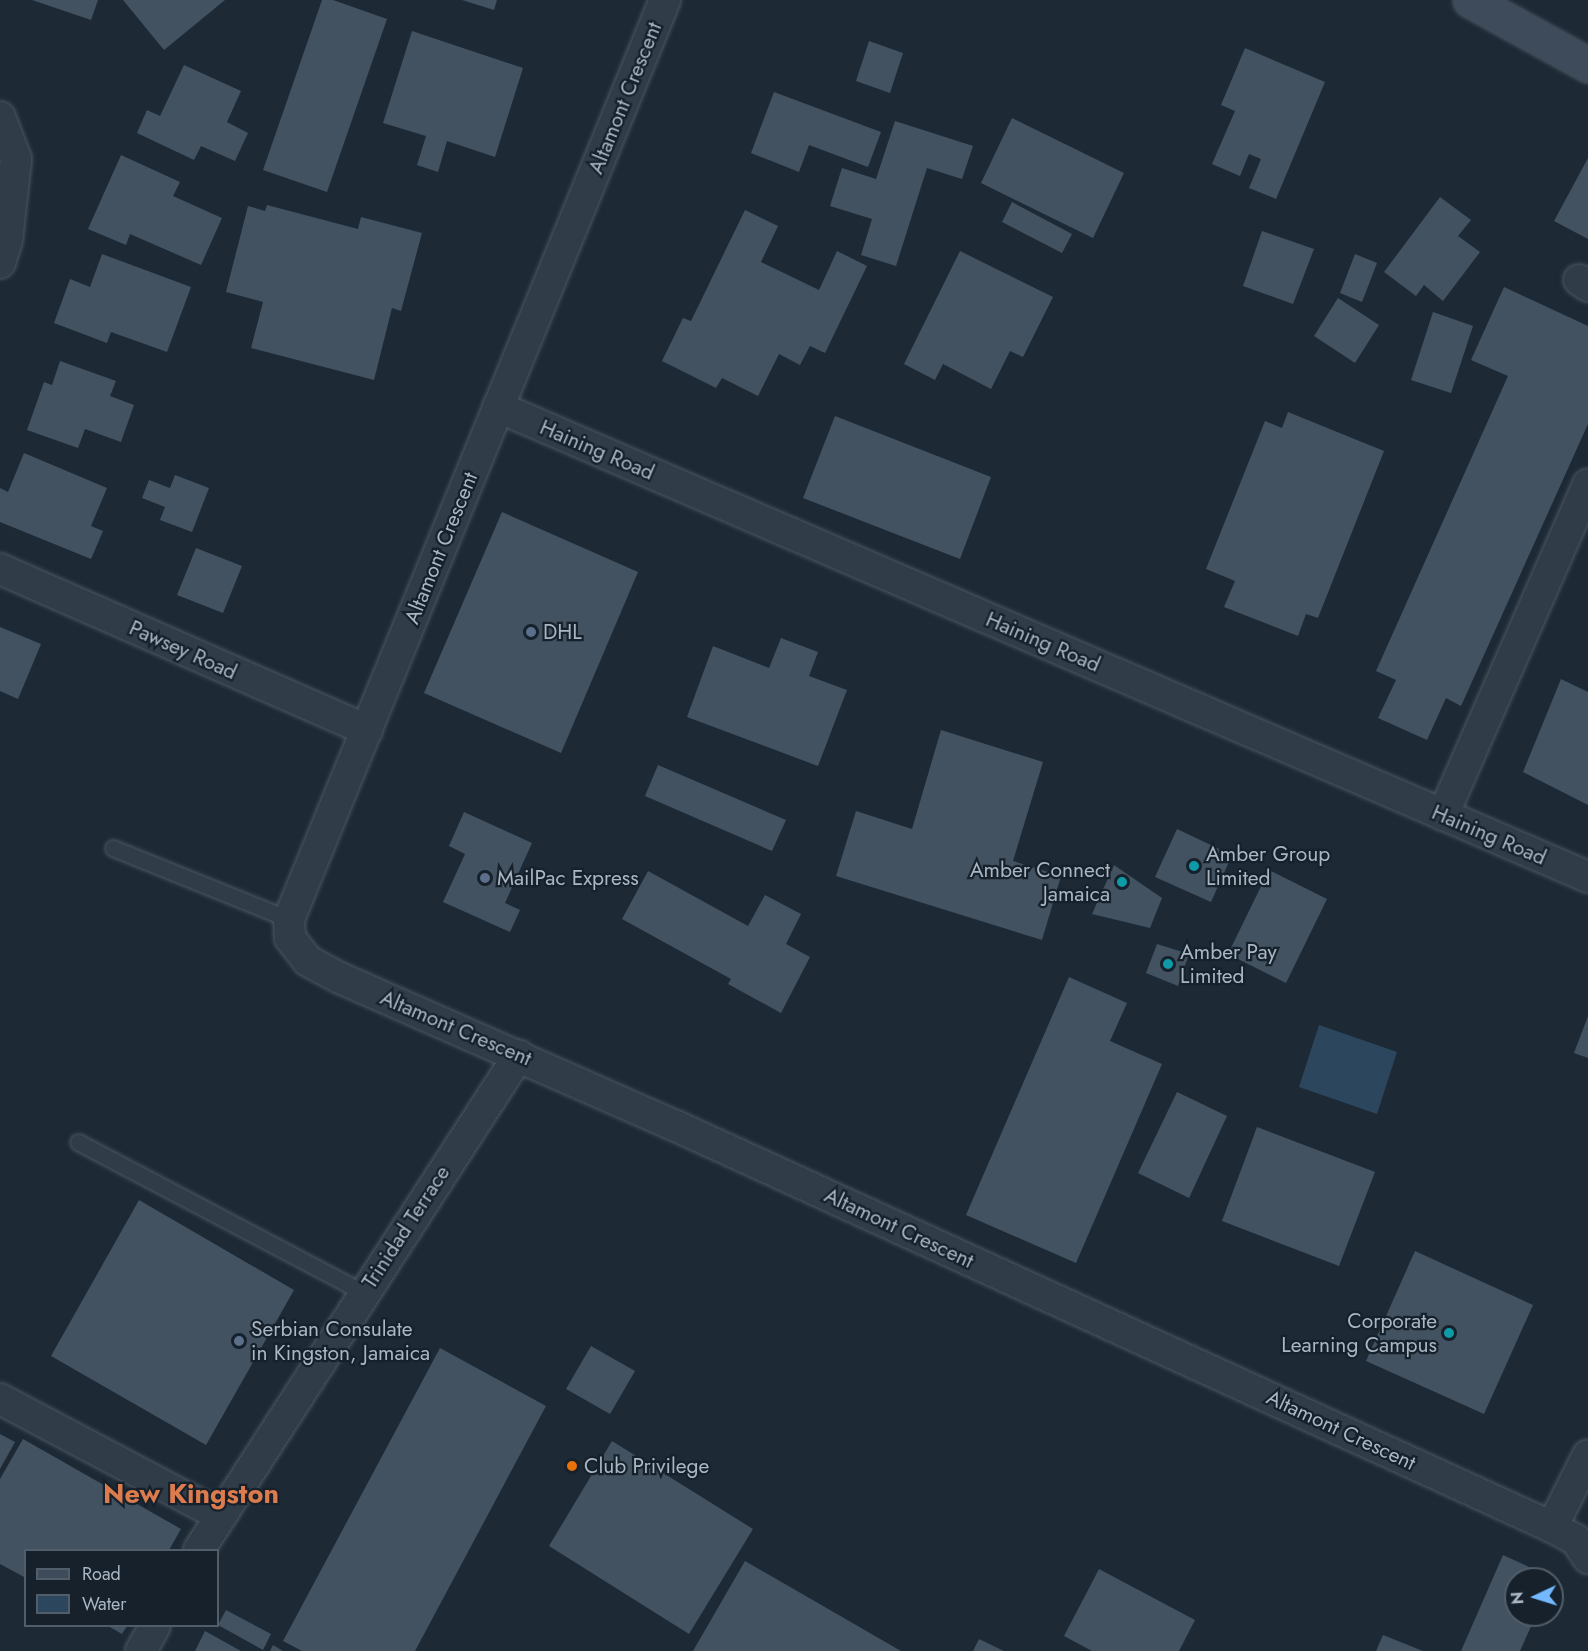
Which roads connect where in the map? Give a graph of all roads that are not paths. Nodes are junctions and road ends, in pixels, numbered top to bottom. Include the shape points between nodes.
1 (665, 0) edge
2 (1470, 0) edge
3 (1588, 65) edge
4 (0, 117) edge
5 (0, 263) edge
6 (498, 407) junction
7 (1588, 484) edge
8 (0, 570) edge
9 (367, 730) junction
10 (1443, 815) junction
11 (113, 848) dead end
12 (1588, 877) edge
13 (289, 919) junction
14 (519, 1055) junction
15 (78, 1142) dead end
16 (363, 1292) junction
17 (0, 1399) edge
18 (1588, 1455) edge
19 (219, 1515) junction
20 (1552, 1527) junction
21 (200, 1549) edge
22 (1588, 1558) edge
23 (154, 1627) edge
24 (141, 1651) edge

1 - 6 street, Altamont Crescent
2 - 3 main road
4 - 5 street via 16,159 8,240
6 - 9 street, Altamont Crescent
6 - 10 street, Haining Road
7 - 10 street
8 - 9 street, Pawsey Road
9 - 13 street, Altamont Crescent
10 - 12 street, Haining Road
11 - 13 lane
13 - 14 street, Altamont Crescent via 290,938 308,961
14 - 16 street, Trinidad Terrace
14 - 20 street, Altamont Crescent
15 - 16 lane
16 - 19 street, Trinidad Terrace
17 - 19 street
18 - 20 street
19 - 21 street, Trinidad Terrace
20 - 22 street, Altamont Crescent via 1576,1540
23 - 24 street

